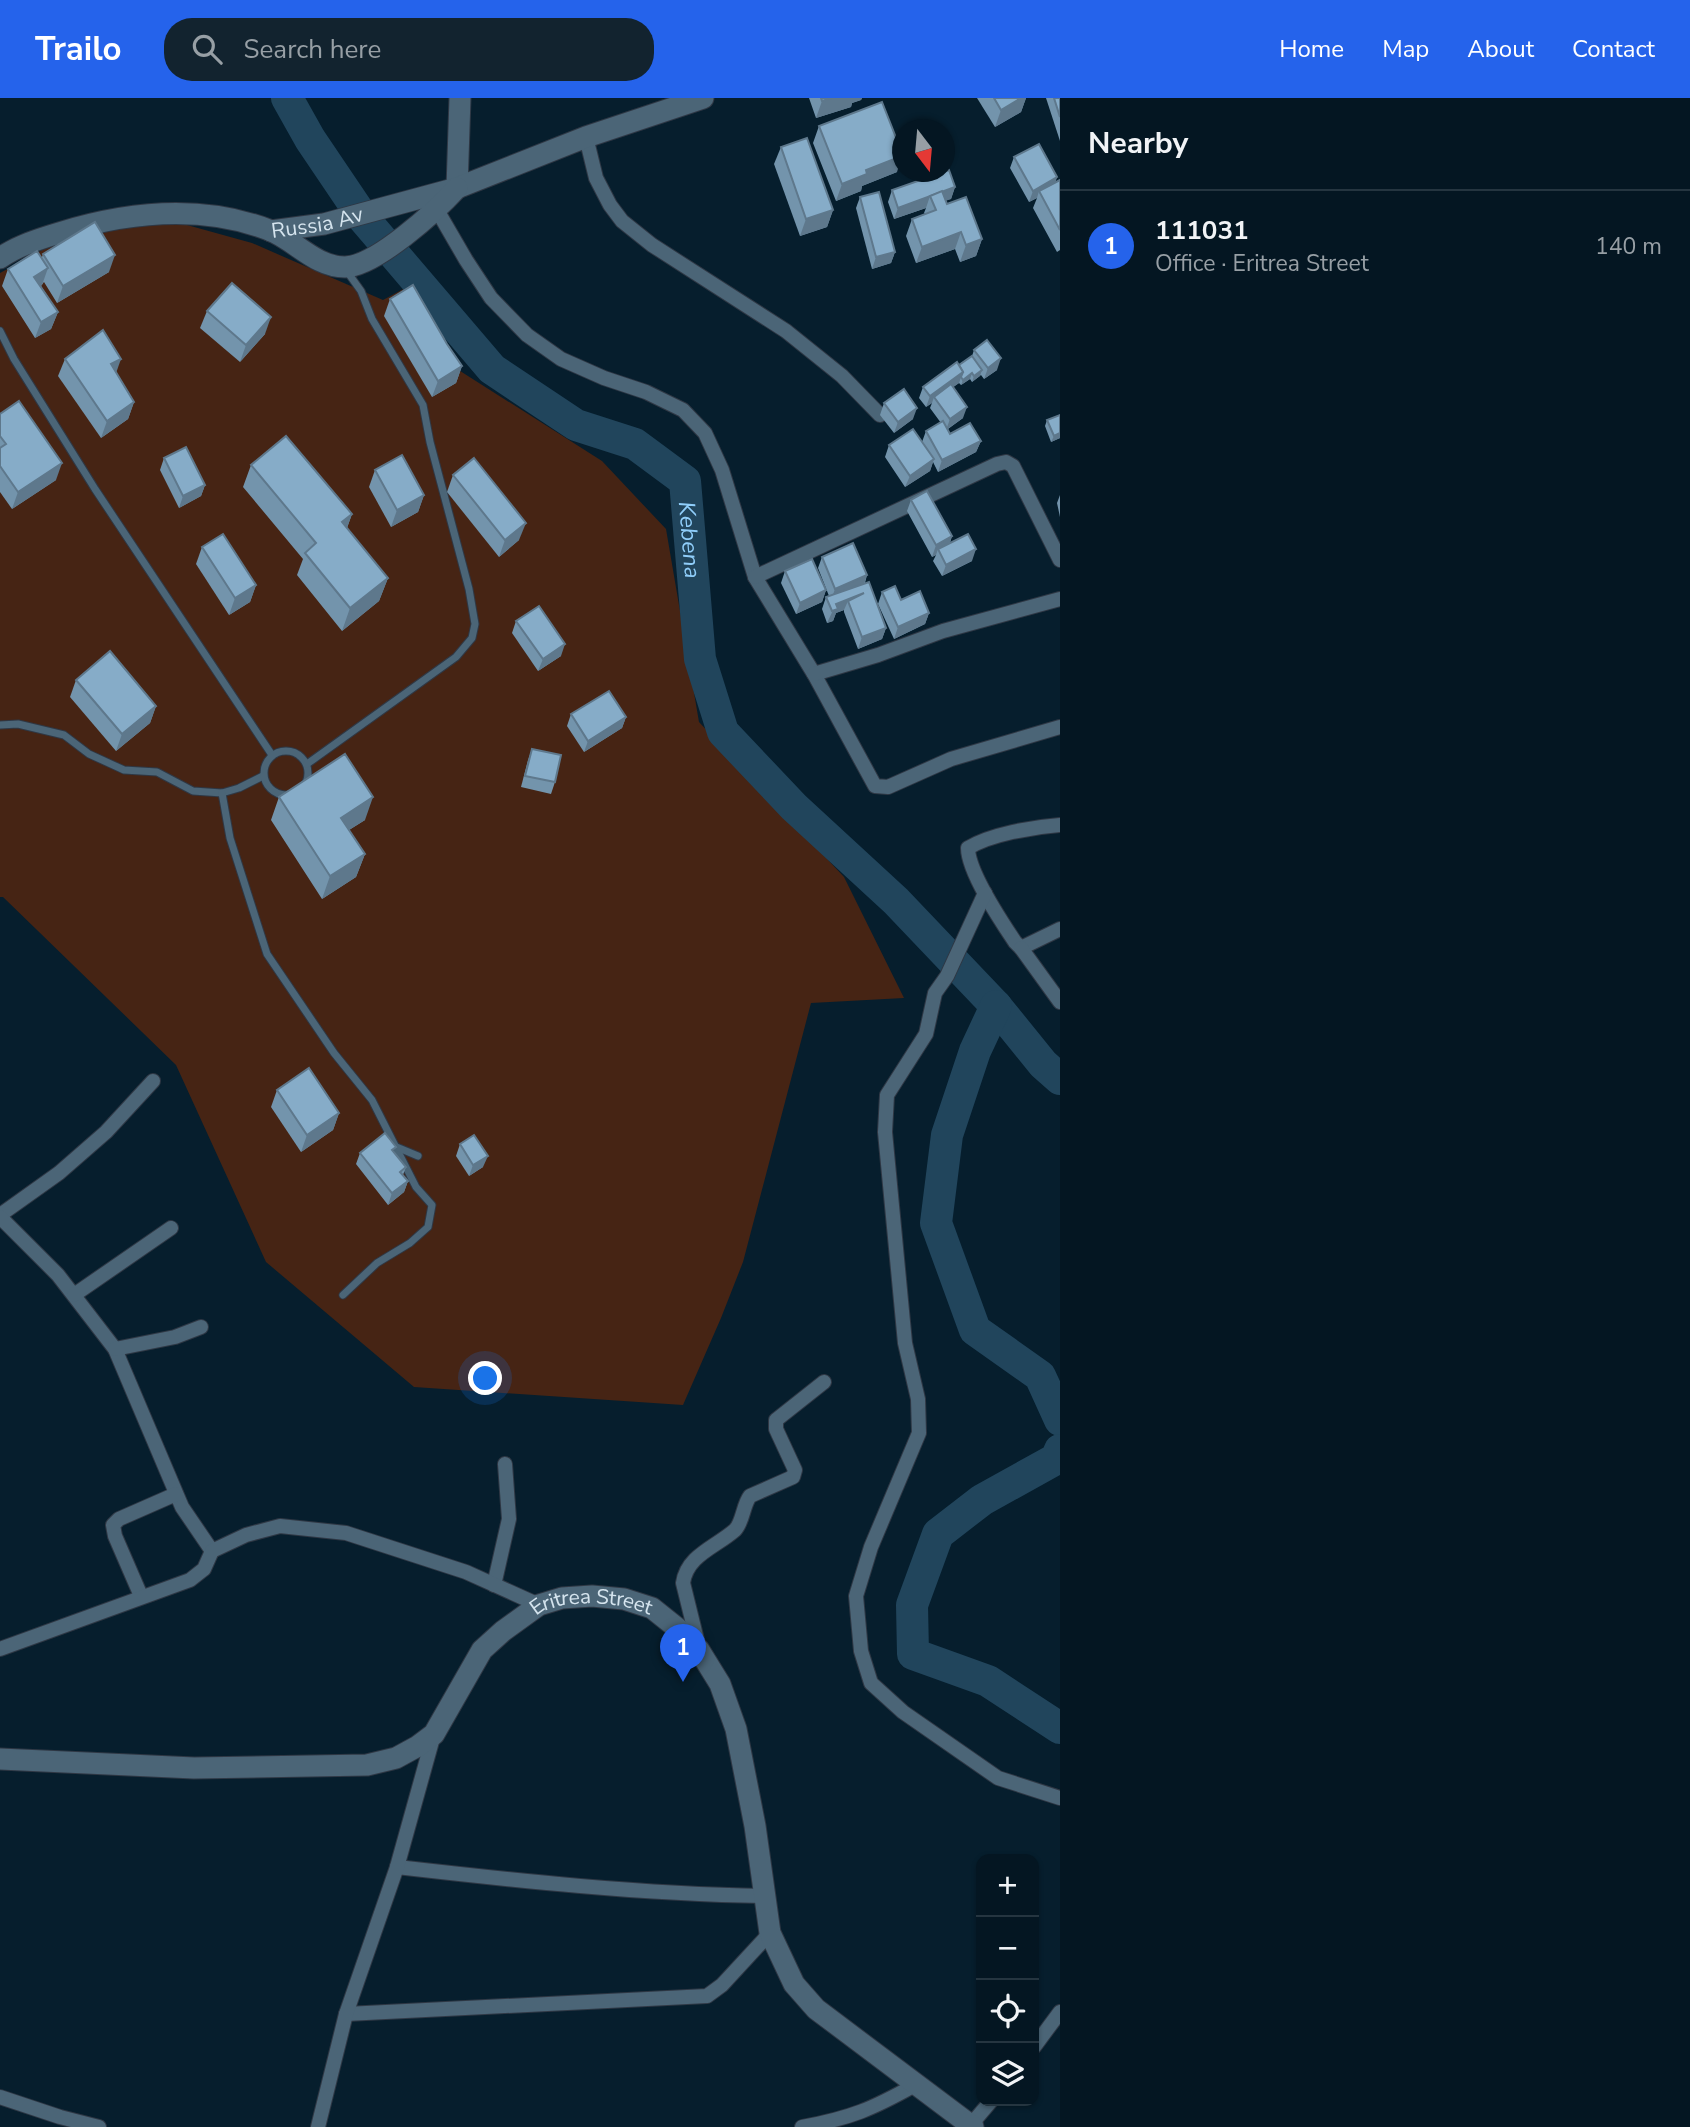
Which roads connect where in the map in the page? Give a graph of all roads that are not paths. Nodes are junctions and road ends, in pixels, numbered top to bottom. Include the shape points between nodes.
1 (460, 98) edge
2 (703, 98) edge
3 (586, 137) junction
4 (457, 188) junction
5 (437, 209) junction
6 (271, 231) junction
7 (0, 258) edge
8 (348, 266) junction
9 (0, 331) edge
10 (880, 415) dead end
11 (1060, 560) edge
12 (755, 577) junction
13 (1060, 599) edge
14 (814, 674) junction
15 (0, 725) edge
16 (1060, 727) edge
17 (272, 755) junction
18 (307, 764) junction
19 (263, 776) junction
20 (222, 793) junction
21 (1060, 825) edge
22 (985, 893) junction
23 (1060, 929) edge
24 (1021, 948) junction
25 (1060, 1002) edge
26 (153, 1081) dead end
27 (393, 1146) junction
28 (418, 1156) dead end
29 (0, 1217) edge
30 (172, 1228) dead end
31 (74, 1295) junction
32 (343, 1295) dead end
33 (201, 1327) dead end
34 (115, 1349) junction
35 (824, 1382) dead end
36 (505, 1464) dead end
37 (176, 1494) junction
38 (212, 1551) junction
39 (494, 1585) junction
40 (141, 1596) junction
41 (539, 1605) junction
42 (0, 1649) edge
43 (699, 1650) junction
44 (434, 1734) junction
45 (0, 1759) edge
46 (1060, 1798) edge
47 (397, 1867) junction
48 (764, 1896) junction
49 (770, 1933) junction
50 (1060, 2012) edge
51 (346, 2014) junction
52 (1038, 2043) edge
53 (915, 2085) junction
54 (0, 2097) edge
55 (987, 2106) edge
56 (971, 2126) edge
57 (99, 2127) edge
58 (318, 2127) edge
59 (802, 2127) edge

1 - 4 main road
2 - 3 main road, Russia Av
3 - 4 main road, Russia Av
3 - 10 street via 596,178 622,221 786,331 842,376
4 - 5 main road, Russia Av
4 - 6 main road, Russia Av via 324,224
5 - 8 main road, Russia Av via 367,260
5 - 12 street via 491,298 527,335 561,359 683,410 705,433 722,470
6 - 7 main road via 211,216 126,216 41,239
6 - 8 main road, Russia Av via 313,258
8 - 18 lane via 372,318 424,405 475,624 472,638 456,657
9 - 17 lane via 95,489
11 - 12 street via 1013,466 1006,462
12 - 14 street
13 - 14 street via 943,631
14 - 16 street via 880,788 951,759
15 - 20 lane via 45,729 124,770 157,772 193,791
17 - 18 lane via 292,751
17 - 19 lane
18 - 19 lane via 308,780 299,792 284,796 270,790
19 - 20 lane
20 - 27 lane via 230,838 267,954 372,1100
21 - 22 street via 977,842 968,848 968,858
22 - 24 street
22 - 46 street via 936,993 926,1034 887,1095 887,1159 919,1433 871,1547 856,1596 861,1651 871,1683 902,1713 998,1778
23 - 24 street
24 - 25 street
26 - 29 street via 78,1157
27 - 28 lane
27 - 32 lane via 432,1205 428,1227 377,1263
29 - 31 street
30 - 31 street
31 - 34 street
33 - 34 street
34 - 37 street
35 - 43 street via 776,1420 795,1470 793,1477 750,1496 737,1528 702,1551 684,1572 682,1583
36 - 39 street via 509,1519
37 - 38 street
37 - 40 street via 113,1525
38 - 39 street via 280,1526 346,1533
38 - 40 street via 204,1569 190,1580
39 - 41 street
40 - 42 street
41 - 43 main road, Eritrea Street via 562,1598 624,1599 652,1608
41 - 44 main road, Eritrea Street via 482,1650
43 - 48 main road, Eritrea Street via 720,1684 736,1729
44 - 45 main road, Eritrea Street via 396,1758 367,1765 194,1768
44 - 47 street
47 - 48 street via 588,1888
47 - 51 street
48 - 49 main road, Eritrea Street
49 - 51 street via 707,1996
49 - 53 main road, Eritrea Street via 804,1998
50 - 52 street
51 - 58 street
53 - 56 main road, Eritrea Street
53 - 59 street via 843,2120
54 - 57 street
55 - 56 street

